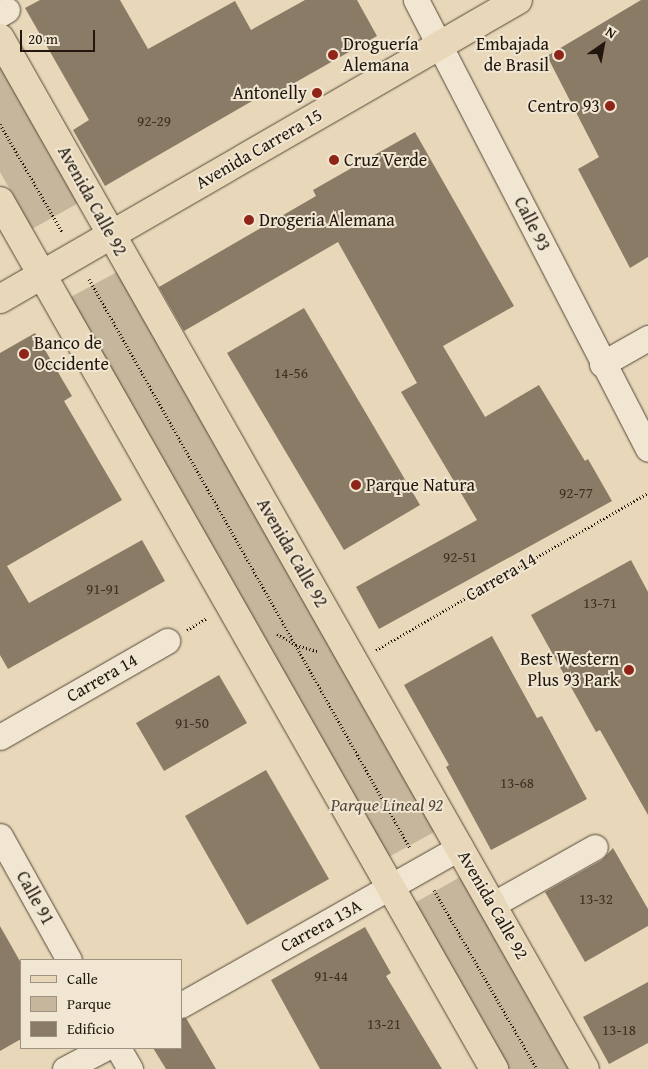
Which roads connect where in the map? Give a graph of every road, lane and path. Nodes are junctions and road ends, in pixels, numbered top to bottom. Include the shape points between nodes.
1 (416, 0) edge
2 (518, 0) edge
3 (0, 38) edge
4 (441, 44) junction
5 (0, 124) edge
6 (0, 201) edge
7 (112, 234) junction
8 (75, 255) junction
9 (42, 275) junction
10 (0, 299) edge
11 (648, 338) edge
12 (602, 364) junction
13 (648, 449) edge
14 (648, 493) edge
15 (230, 605) junction
16 (271, 630) dead end
17 (167, 641) joint
18 (296, 645) junction
19 (354, 662) junction
20 (0, 737) edge
21 (0, 836) edge
22 (460, 847) junction
23 (595, 847) dead end
24 (422, 869) junction
25 (390, 887) junction
26 (492, 905) junction
27 (68, 959) edge
28 (182, 1004) edge
29 (103, 1049) edge
30 (119, 1049) edge
31 (65, 1069) edge
32 (130, 1069) edge
33 (494, 1069) edge
34 (537, 1069) edge
35 (585, 1069) edge

1 - 4 street, Calle 93
2 - 4 main road, Avenida Carrera 15
3 - 7 main road, Avenida Calle 92
4 - 7 main road, Avenida Carrera 15
4 - 12 street, Calle 93
5 - 8 path
6 - 9 main road
7 - 8 main road, Avenida Carrera 15
7 - 19 main road, Avenida Calle 92
8 - 9 main road, Avenida Carrera 15
8 - 18 path
9 - 10 main road, Avenida Carrera 15
9 - 15 main road
11 - 12 street
12 - 13 street, Calle 93
14 - 19 path, Carrera 14
15 - 17 path
15 - 25 main road
16 - 18 path
17 - 20 street, Carrera 14
18 - 19 path
18 - 24 path
19 - 22 main road, Avenida Calle 92
21 - 27 street, Calle 91
22 - 24 street, Carrera 13A
22 - 26 main road, Avenida Calle 92
23 - 26 street
24 - 25 street, Carrera 13A
24 - 34 path
25 - 28 street, Carrera 13A
25 - 33 main road
26 - 35 main road, Avenida Calle 92
29 - 31 street
30 - 32 street

